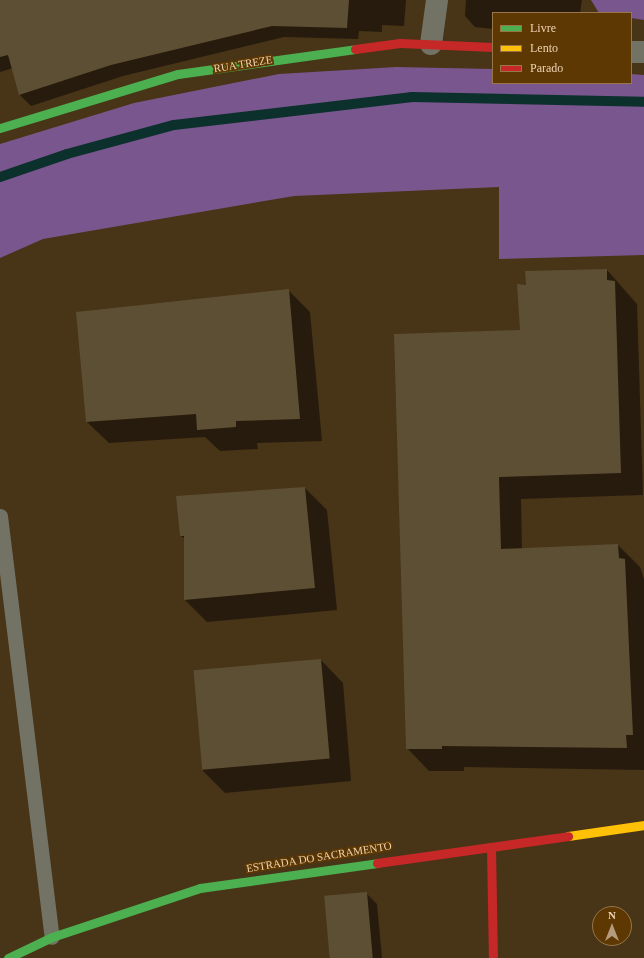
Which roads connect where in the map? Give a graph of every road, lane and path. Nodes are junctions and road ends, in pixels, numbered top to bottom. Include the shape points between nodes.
1 (437, 0) edge
2 (432, 44) junction
3 (492, 47) edge
4 (632, 52) edge
5 (644, 52) edge
6 (0, 128) edge
7 (0, 516) edge
8 (644, 825) edge
9 (491, 847) junction
10 (52, 937) junction
11 (8, 958) edge
12 (493, 958) edge

1 - 2 street
2 - 3 street, RUA TREZE
2 - 6 street, RUA TREZE via 400,43 178,74
4 - 5 street
7 - 10 lane
8 - 9 street, ESTRADA DO SACRAMENTO
9 - 10 street, ESTRADA DO SACRAMENTO via 379,860 200,888
9 - 12 street
10 - 11 street, ESTRADA DO SACRAMENTO

